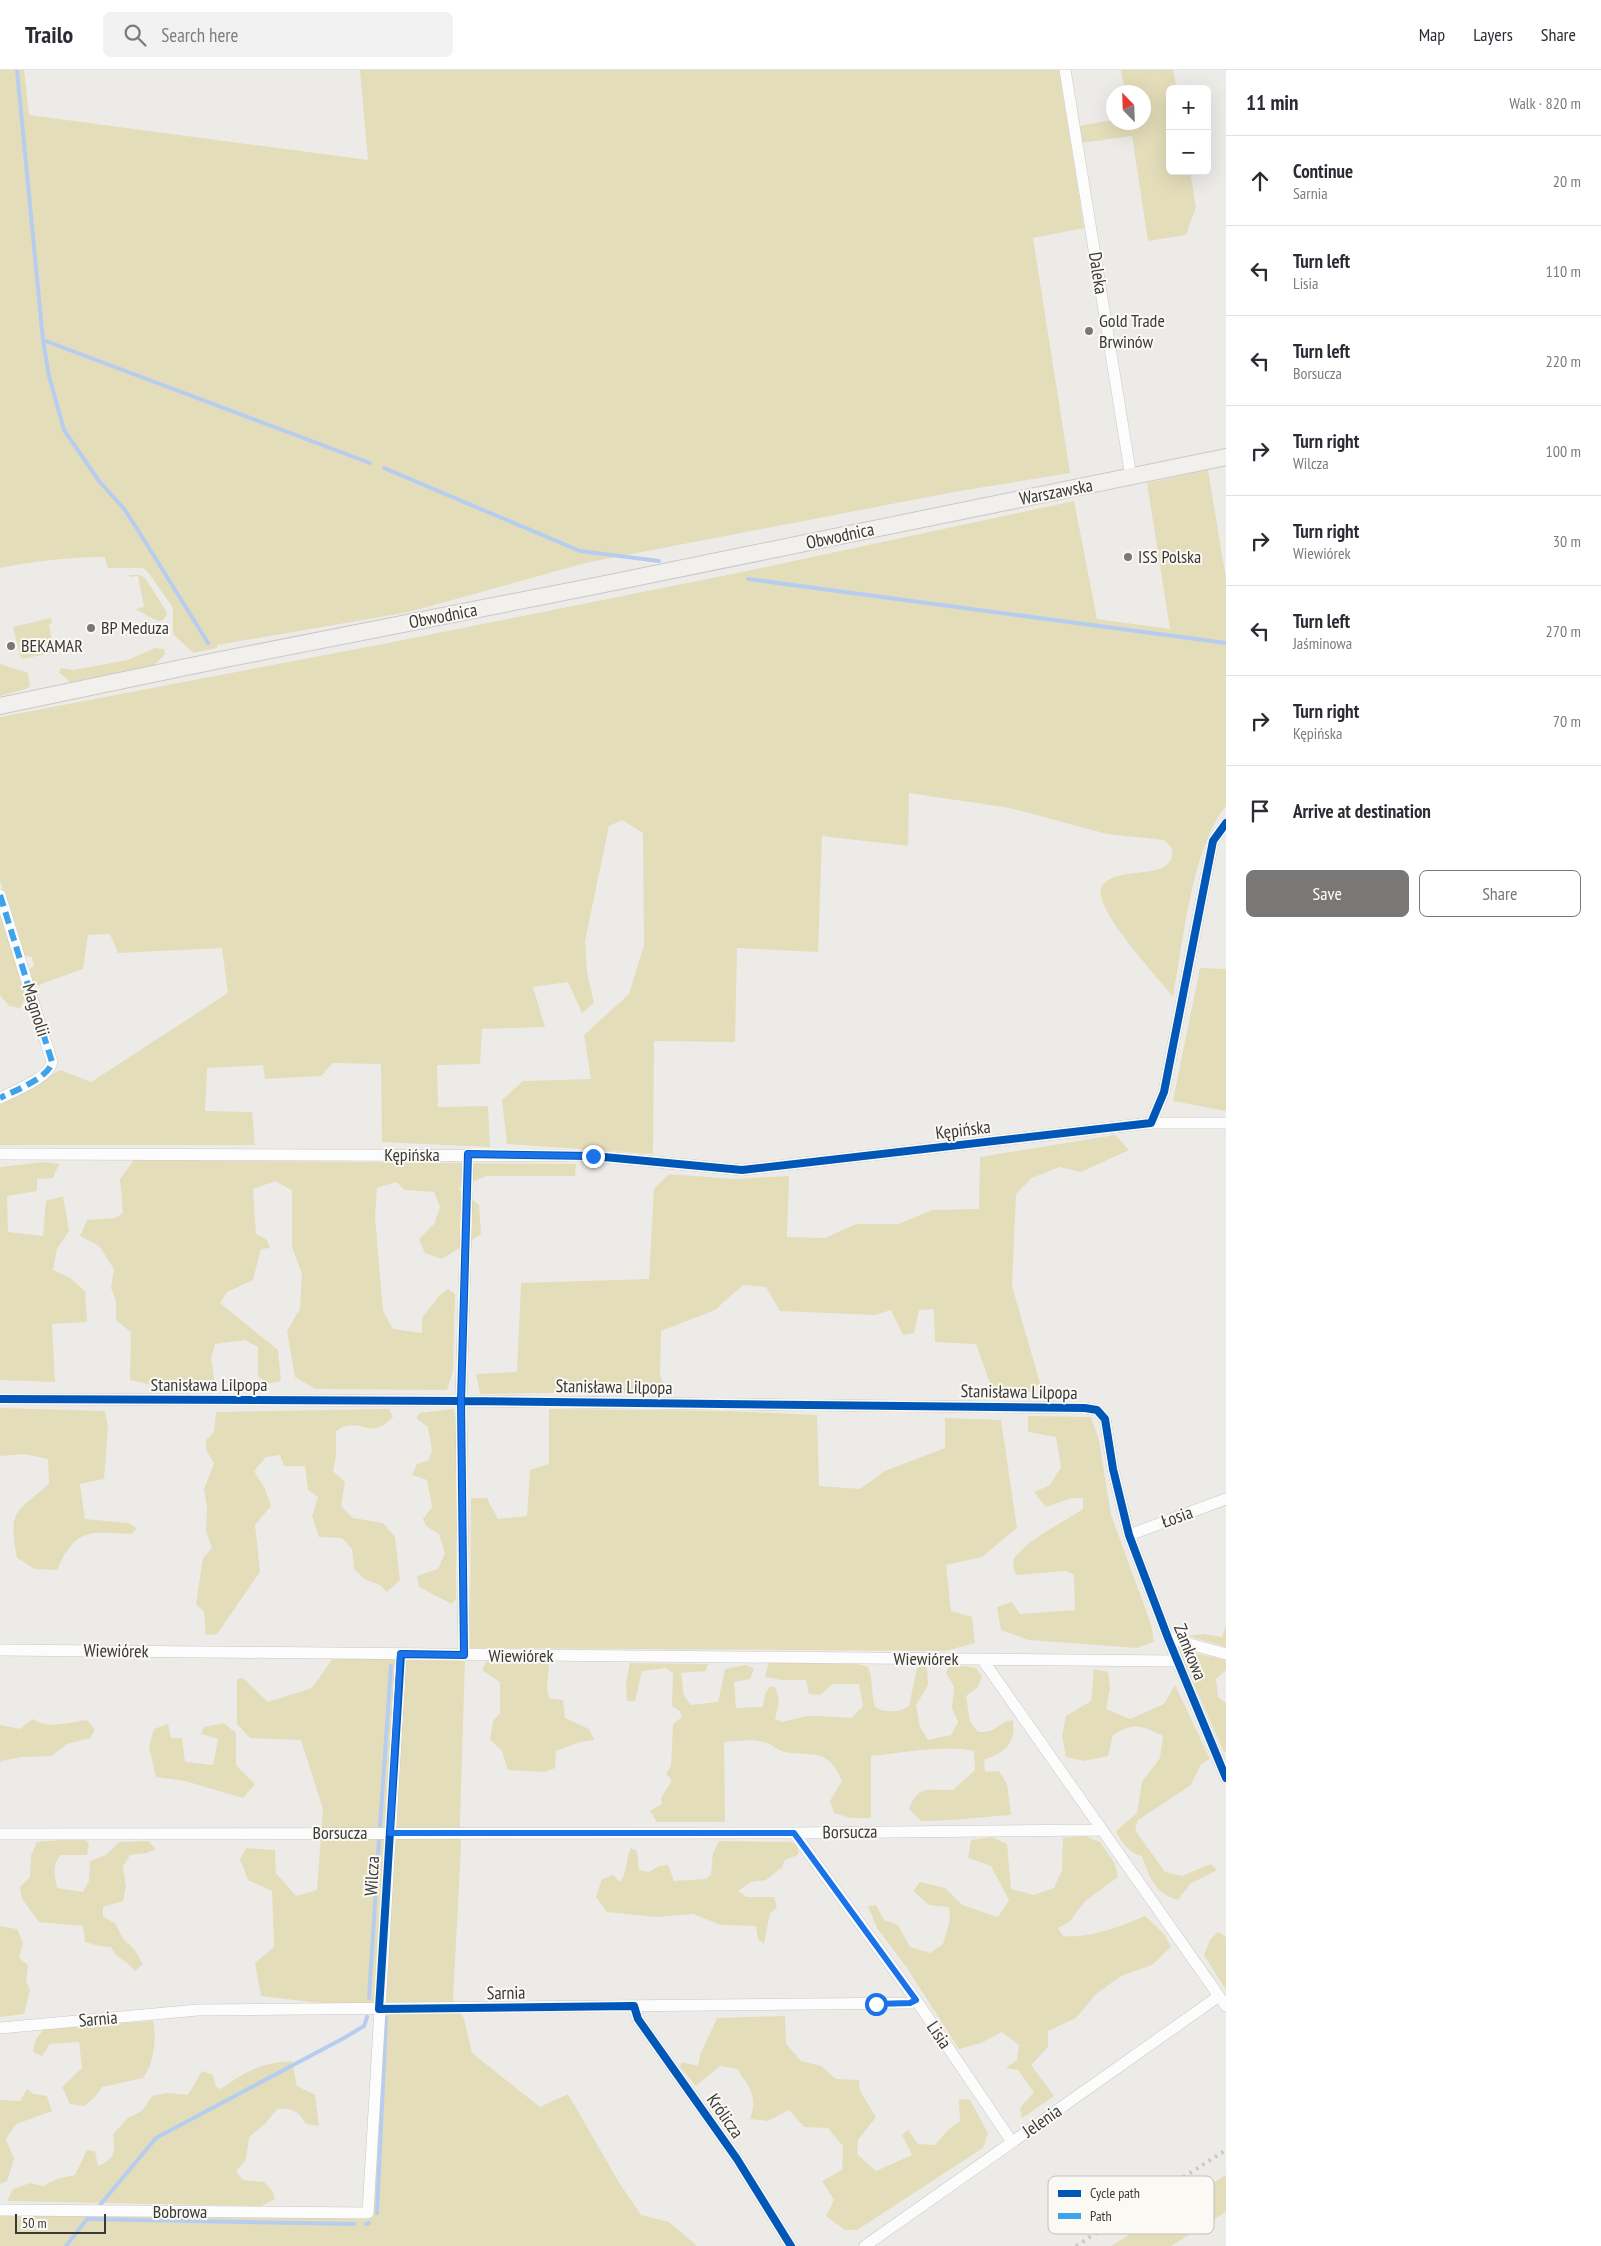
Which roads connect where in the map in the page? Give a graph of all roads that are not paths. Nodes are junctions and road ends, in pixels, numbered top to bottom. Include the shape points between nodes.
1 (1064, 70) edge
2 (1226, 458) edge
3 (1131, 477) junction
4 (885, 527) joint
5 (0, 706) edge
6 (1226, 823) edge
7 (0, 895) edge
8 (0, 1098) edge
9 (1151, 1123) junction
10 (1226, 1123) edge
11 (0, 1154) edge
12 (468, 1154) junction
13 (0, 1400) edge
14 (461, 1401) junction
15 (1226, 1499) edge
16 (1129, 1535) junction
17 (1168, 1638) junction
18 (0, 1650) edge
19 (400, 1654) junction
20 (1226, 1654) edge
21 (464, 1655) junction
22 (982, 1659) junction
23 (1177, 1661) junction
24 (1226, 1778) edge
25 (1100, 1830) junction
26 (390, 1833) junction
27 (794, 1833) junction
28 (0, 1834) edge
29 (1219, 1996) junction
30 (916, 2000) junction
31 (634, 2006) junction
32 (1226, 2006) edge
33 (380, 2009) junction
34 (0, 2028) edge
35 (1012, 2142) junction
36 (0, 2210) edge
37 (359, 2213) joint
38 (791, 2246) edge
39 (865, 2246) edge

1 - 3 street, Daleka
2 - 3 main road, Warszawska
3 - 4 main road, Warszawska
4 - 5 main road, Obwodnica
6 - 9 street via 1214,841 1164,1092
7 - 8 street, Magnolii via 52,1062 40,1077
9 - 10 street, Kępińska
9 - 12 street, Kępińska via 742,1170 593,1156
11 - 12 street, Kępińska
12 - 14 street
13 - 14 street, Stanisława Lilpopa
14 - 16 street, Stanisława Lilpopa via 1097,1410 1105,1420
14 - 21 street
15 - 16 street, Łosia
16 - 17 street, Zamkowa
17 - 20 street
17 - 23 street, Zamkowa
18 - 19 street, Wiewiórek
19 - 21 street, Wiewiórek
19 - 26 street, Wilcza
21 - 22 street, Wiewiórek
22 - 23 street, Wiewiórek
22 - 25 street, Wiewiórek
23 - 24 street, Zamkowa
25 - 27 street, Borsucza
25 - 29 street, Wiewiórek
26 - 27 street, Borsucza
26 - 28 street, Borsucza
26 - 33 street, Wilcza
27 - 30 street, Lisia
29 - 32 street, Wiewiórek
29 - 35 street, Jelenia
30 - 31 street, Sarnia via 910,2003 866,2004
30 - 35 street, Lisia
31 - 33 street, Sarnia
31 - 38 street, Królicza via 638,2020 737,2159
33 - 34 street, Sarnia via 198,2010
33 - 37 street, Wilcza via 368,2213
35 - 39 street, Jelenia
36 - 37 street, Bobrowa

